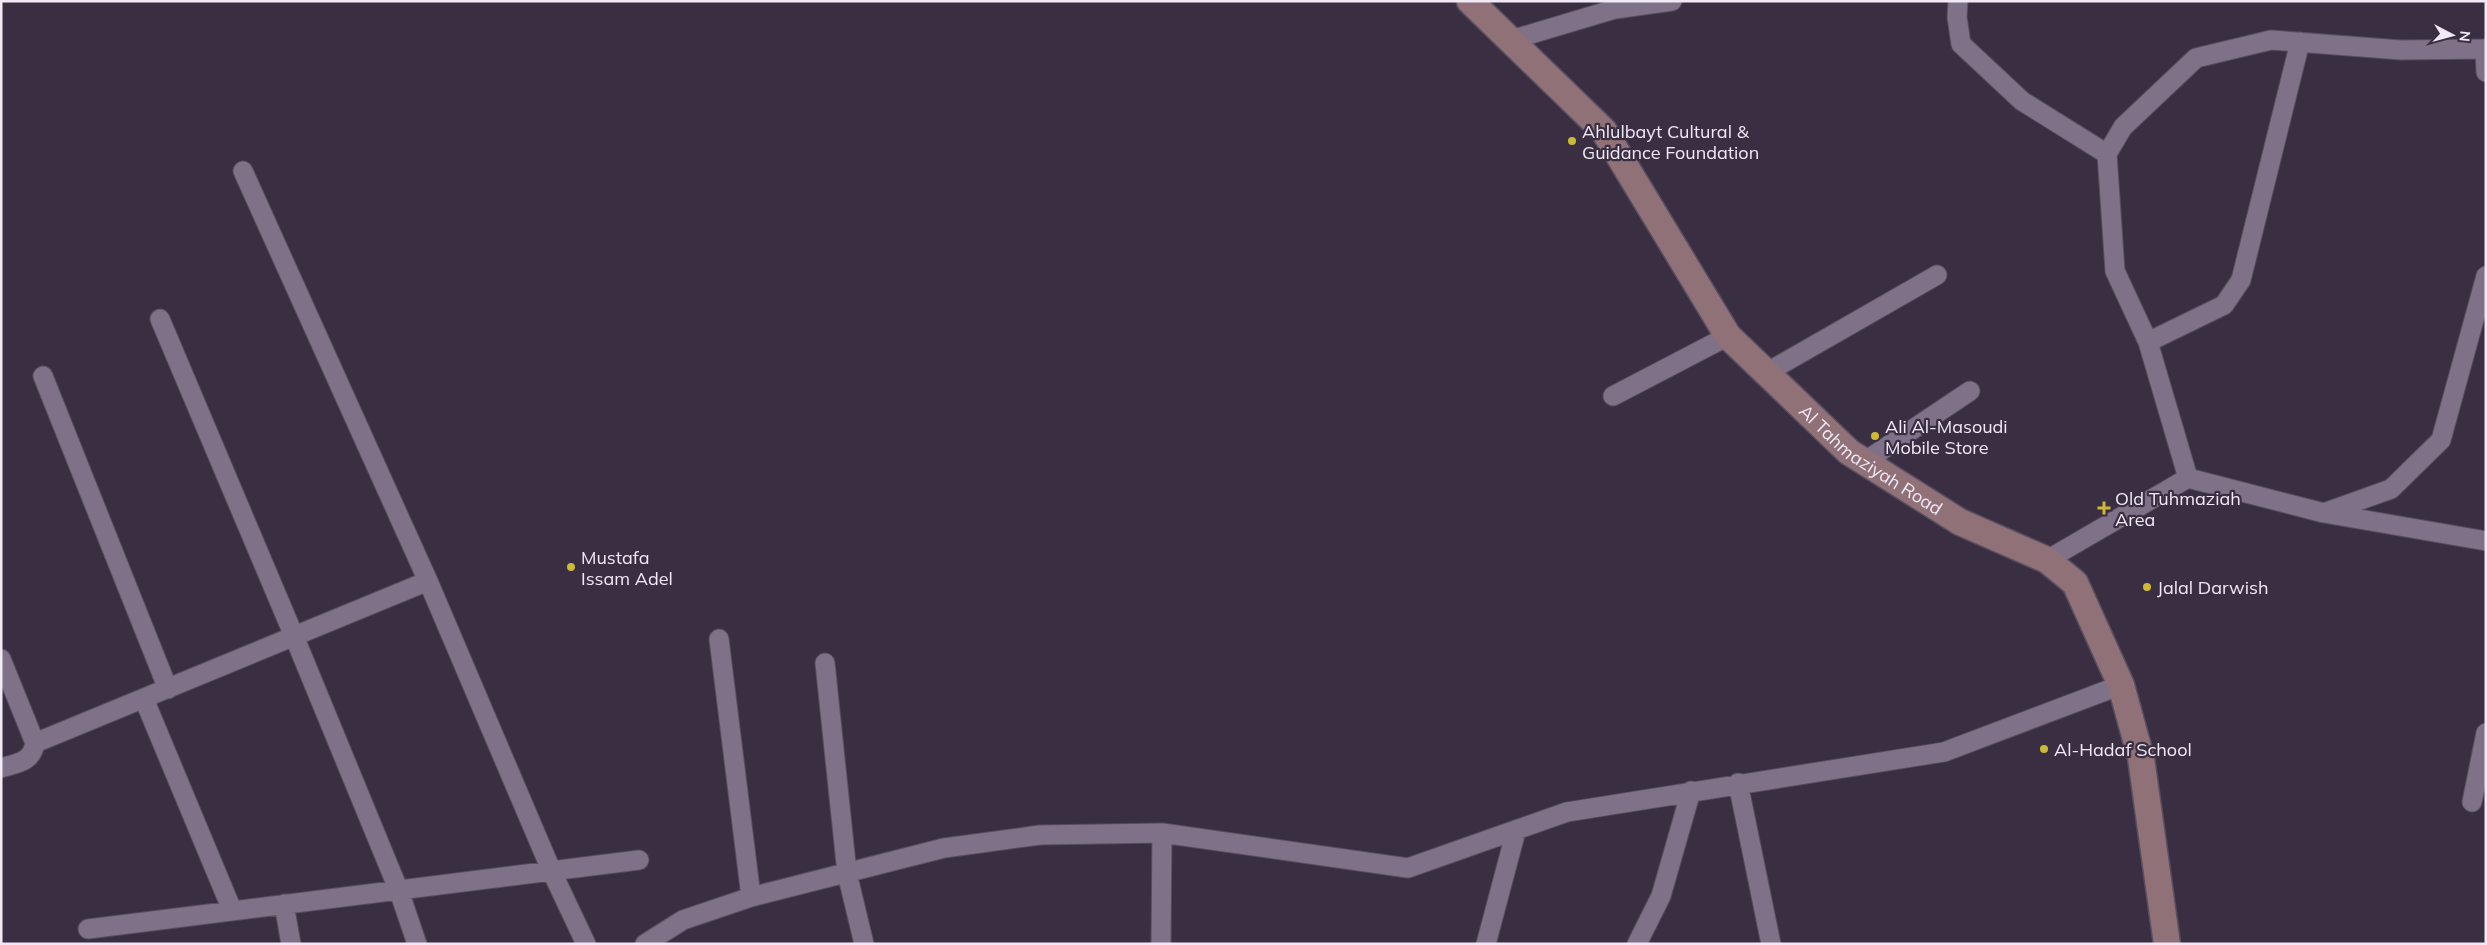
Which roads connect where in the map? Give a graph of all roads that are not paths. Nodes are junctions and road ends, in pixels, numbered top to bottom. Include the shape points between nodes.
1 (1470, 1) edge
2 (1672, 1) edge
3 (1958, 1) edge
4 (1511, 40) junction
5 (2300, 42) junction
6 (2485, 49) edge
7 (2486, 72) edge
8 (2107, 154) junction
9 (243, 171) dead end
10 (1937, 275) dead end
11 (2486, 276) edge
12 (160, 319) dead end
13 (1728, 336) junction
14 (2148, 342) junction
15 (1766, 373) junction
16 (43, 376) dead end
17 (1970, 391) dead end
18 (1613, 396) dead end
19 (1864, 462) junction
20 (2188, 478) junction
21 (2324, 513) junction
22 (2486, 541) edge
23 (2047, 560) junction
24 (428, 581) junction
25 (294, 636) junction
26 (719, 639) dead end
27 (1, 658) edge
28 (825, 663) dead end
29 (2121, 685) junction
30 (168, 689) junction
31 (144, 699) junction
32 (2486, 733) edge
33 (34, 743) junction
34 (1, 768) edge
35 (1738, 783) junction
36 (1691, 791) junction
37 (2472, 802) dead end
38 (1516, 831) junction
39 (1162, 833) junction
40 (640, 860) dead end
41 (552, 872) junction
42 (847, 873) junction
43 (399, 891) junction
44 (752, 897) junction
45 (284, 904) junction
46 (232, 910) junction
47 (88, 929) dead end
48 (290, 944) edge
49 (417, 944) edge
50 (586, 944) edge
51 (645, 944) edge
52 (864, 944) edge
53 (1161, 944) edge
54 (1486, 944) edge
55 (1637, 944) edge
56 (1772, 944) edge
57 (2167, 944) edge

1 - 4 main road, Al Tahmaziyah Road
2 - 4 street via 1615,9
3 - 8 street via 1961,44 2022,101
4 - 13 main road, Al Tahmaziyah Road via 1604,131
5 - 6 street via 2401,50
5 - 8 street via 2271,40 2196,58 2123,127
5 - 14 street via 2241,280 2224,305
6 - 7 street
8 - 14 street via 2115,271
9 - 24 street
10 - 15 street
11 - 21 street via 2440,440 2391,489
12 - 25 street
13 - 15 main road, Al Tahmaziyah Road
13 - 18 street
14 - 20 street
15 - 19 main road, Al Tahmaziyah Road via 1849,452
16 - 30 street
17 - 19 street
19 - 23 main road, Al Tahmaziyah Road via 1960,522
20 - 21 street
20 - 23 street
21 - 22 street
23 - 29 main road, Al Tahmaziyah Road via 2075,583
24 - 25 street
24 - 41 street
25 - 30 street
25 - 43 street
26 - 44 street
27 - 33 street
28 - 42 street
29 - 35 street via 1944,752
29 - 57 main road, Al Tahmaziyah Road via 2141,758
30 - 31 street
31 - 33 street
31 - 46 street
32 - 37 street
33 - 34 street via 34,753 28,760
35 - 36 street
35 - 56 street
36 - 38 street via 1567,812
36 - 55 street via 1662,896
38 - 39 street via 1408,868
38 - 54 street
39 - 42 street via 1040,836 944,848
39 - 53 street
40 - 41 street
41 - 43 street
41 - 50 street
42 - 44 street
42 - 52 street
43 - 45 street
43 - 49 street
44 - 51 street via 683,920
45 - 46 street
45 - 48 street
46 - 47 street

